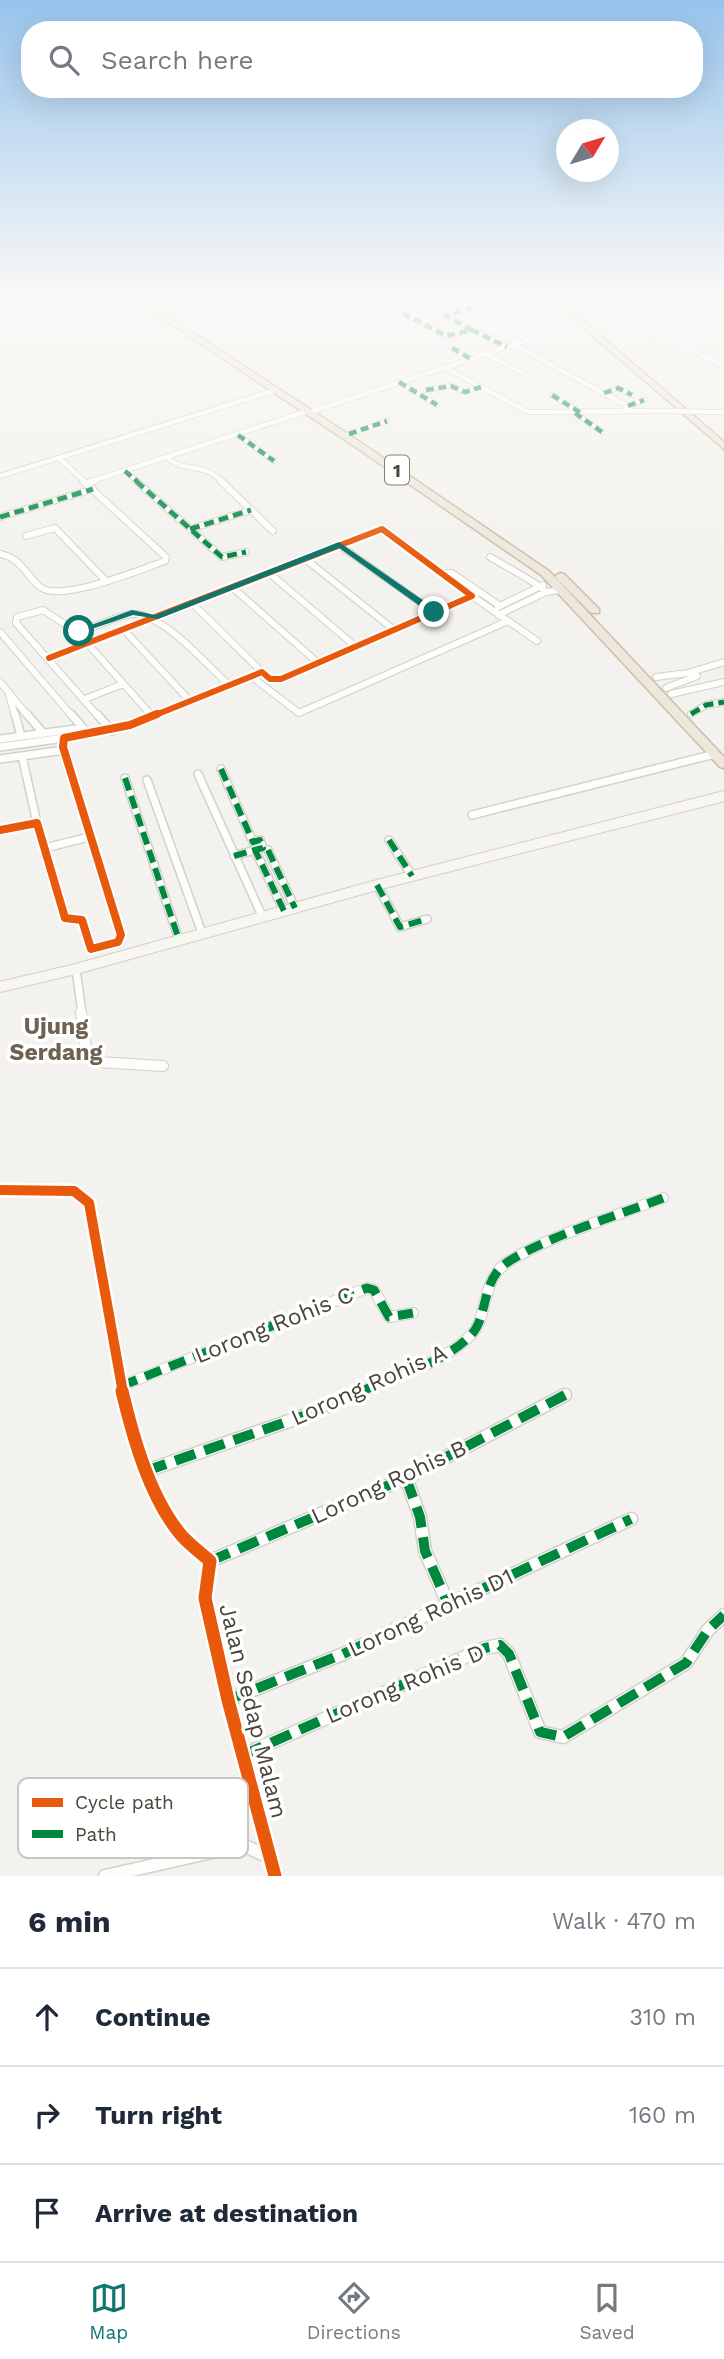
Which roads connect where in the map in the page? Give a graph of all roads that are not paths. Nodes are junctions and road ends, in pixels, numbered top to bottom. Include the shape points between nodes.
1 (269, 386) edge
2 (273, 386) edge
3 (388, 386) edge
4 (405, 386) edge
5 (478, 386) edge
6 (591, 386) edge
7 (654, 386) edge
8 (662, 386) edge
9 (481, 387) junction
10 (276, 390) junction
11 (426, 390) dead end
12 (604, 393) junction
13 (552, 395) dead end
14 (632, 395) dead end
15 (644, 400) dead end
16 (437, 405) dead end
17 (628, 405) junction
18 (311, 411) junction
19 (599, 412) junction
20 (724, 412) edge
21 (578, 413) junction
22 (387, 421) dead end
23 (602, 432) dead end
24 (349, 434) junction
25 (238, 435) junction
26 (724, 440) edge
27 (724, 446) edge
28 (59, 458) junction
29 (167, 458) junction
30 (274, 461) dead end
31 (125, 471) junction
32 (0, 476) edge
33 (87, 483) junction
34 (93, 489) junction
35 (251, 510) junction
36 (0, 517) edge
37 (190, 529) junction
38 (273, 531) dead end
39 (26, 536) dead end
40 (339, 545) junction
41 (246, 552) dead end
42 (0, 554) edge
43 (490, 557) dead end
44 (304, 558) junction
45 (268, 572) junction
46 (440, 573) junction
47 (552, 580) junction
48 (106, 581) junction
49 (232, 587) junction
50 (543, 589) junction
51 (561, 590) junction
52 (480, 592) junction
53 (472, 596) junction
54 (192, 603) junction
55 (500, 606) junction
56 (492, 610) junction
57 (434, 612) junction
58 (498, 615) junction
59 (155, 618) junction
60 (508, 621) junction
61 (393, 629) junction
62 (124, 630) junction
63 (0, 632) edge
64 (609, 634) junction
65 (537, 641) dead end
66 (88, 644) junction
67 (355, 646) junction
68 (625, 651) junction
69 (48, 658) junction
70 (317, 662) junction
71 (723, 666) edge
72 (262, 672) junction
73 (690, 675) junction
74 (252, 677) junction
75 (656, 677) junction
76 (0, 682) edge
77 (724, 682) edge
78 (122, 684) junction
79 (230, 686) junction
80 (5, 691) edge
81 (668, 691) junction
82 (86, 699) junction
83 (191, 702) junction
84 (724, 702) edge
85 (691, 714) junction
86 (153, 717) junction
87 (109, 731) junction
88 (43, 733) junction
89 (21, 736) junction
90 (0, 739) edge
91 (64, 744) junction
92 (0, 747) edge
93 (719, 752) edge
94 (22, 756) junction
95 (0, 760) edge
96 (724, 764) edge
97 (222, 769) dead end
98 (198, 774) dead end
99 (125, 778) dead end
100 (146, 780) dead end
101 (724, 796) edge
102 (472, 815) dead end
103 (37, 823) junction
104 (0, 830) edge
105 (89, 837) junction
106 (389, 840) dead end
107 (45, 848) junction
108 (255, 850) junction
109 (268, 850) dead end
110 (234, 856) junction
111 (412, 876) junction
112 (377, 885) junction
113 (295, 908) junction
114 (284, 911) junction
115 (263, 918) junction
116 (427, 919) dead end
117 (202, 933) junction
118 (179, 940) junction
119 (76, 969) junction
120 (0, 987) edge
121 (163, 1066) dead end
122 (0, 1190) edge
123 (663, 1198) dead end
124 (413, 1313) dead end
125 (121, 1387) junction
126 (565, 1395) dead end
127 (146, 1471) junction
128 (406, 1478) junction
129 (631, 1519) dead end
130 (210, 1561) junction
131 (449, 1606) junction
132 (724, 1615) edge
133 (228, 1700) junction
134 (243, 1755) junction
135 (248, 1847) edge
136 (185, 1858) edge
137 (271, 1858) junction
138 (105, 1876) edge
139 (275, 1876) edge

1 - 10 highway, 1
2 - 18 highway, 1
3 - 18 street
4 - 16 street
5 - 9 street
6 - 12 street
7 - 27 highway
8 - 26 highway
9 - 11 street via 465,393 451,386
9 - 21 street via 526,411
10 - 18 highway, 1
10 - 28 street
12 - 14 street via 618,388
12 - 17 street
13 - 21 street
15 - 17 street
17 - 19 street via 631,408
18 - 24 highway, 1
18 - 25 street
18 - 47 highway, 1
19 - 20 street, bridge
19 - 21 street
21 - 23 street
22 - 24 street
24 - 64 highway, 1 via 550,569 575,589
25 - 29 street
25 - 30 street
28 - 32 street
28 - 33 street
29 - 31 street
29 - 35 street via 176,465 209,469
31 - 33 street
31 - 37 street
33 - 34 street
34 - 36 street
34 - 48 street via 166,558
35 - 37 street
35 - 38 street
37 - 41 street via 224,558
39 - 48 street via 55,528
40 - 44 street
40 - 46 street via 382,529
40 - 57 street
42 - 48 street via 14,557 45,590 81,589
43 - 50 street
44 - 45 street
44 - 61 street
45 - 49 street
45 - 67 street
46 - 52 street via 452,573
46 - 53 street
47 - 50 street
47 - 51 highway, 1
49 - 54 street
49 - 70 street
50 - 51 street
50 - 55 street
50 - 58 street
51 - 64 highway, 1
52 - 53 street
52 - 55 street
53 - 56 street
53 - 57 street
54 - 59 street
54 - 72 street
55 - 56 street
56 - 58 street
57 - 61 street
58 - 60 street
59 - 62 street
59 - 69 street via 132,612 75,631 43,610 22,614 16,623
59 - 79 street
60 - 65 street
60 - 74 street via 299,713
61 - 67 street
62 - 66 street
62 - 83 street
63 - 88 street via 83,728
64 - 68 highway, 1
66 - 69 street
66 - 78 street
67 - 70 street
68 - 75 highway, 1
68 - 93 highway, 1
69 - 82 street
70 - 72 street via 281,679 270,679
71 - 73 street
72 - 74 street
73 - 75 street
73 - 81 street
74 - 79 street
75 - 81 highway, 1
76 - 80 street
77 - 81 street
78 - 82 street
78 - 86 street
79 - 83 street
80 - 88 street
80 - 89 street
81 - 85 highway, 1
82 - 87 street
83 - 86 street
84 - 85 street
85 - 93 highway, 1
86 - 87 street
87 - 91 street
88 - 89 street
89 - 90 street
91 - 92 street
91 - 94 street
91 - 105 street
93 - 96 highway, 1
93 - 102 street
94 - 95 street
94 - 103 street
97 - 108 street via 253,842 260,841 263,848
98 - 110 street
99 - 118 street
100 - 117 street
101 - 111 main road
103 - 104 street
103 - 107 street
105 - 107 street
105 - 107 street via 121,935 118,942 96,949 89,947 82,920 65,918
106 - 111 street
108 - 110 street
108 - 114 street
109 - 113 street
110 - 115 street
111 - 112 main road
112 - 113 main road
112 - 116 street via 400,927
113 - 114 main road
114 - 115 main road
115 - 117 main road
117 - 118 main road
118 - 119 main road
119 - 120 main road
119 - 121 street via 87,1056 98,1062
122 - 125 street via 74,1191 89,1203
123 - 127 street, Lorong Rohis A via 504,1265 492,1279 472,1334 446,1354 309,1414
124 - 125 street, Lorong Rohis C via 389,1317 374,1290 367,1288
125 - 127 street
126 - 128 street, Lorong Rohis B
127 - 130 street via 181,1535
128 - 130 street, Lorong Rohis B
128 - 131 street via 420,1517 425,1551
129 - 131 street, Lorong Rohis D1
130 - 133 street, Jalan Sedap Malam via 205,1598
131 - 133 street, Lorong Rohis D1
132 - 134 street, Lorong Rohis D via 686,1663 563,1737 540,1732 509,1654 500,1644
133 - 134 street, Jalan Sedap Malam
134 - 137 street, Jalan Sedap Malam
135 - 137 street
136 - 138 street
137 - 139 street, Jalan Sedap Malam

